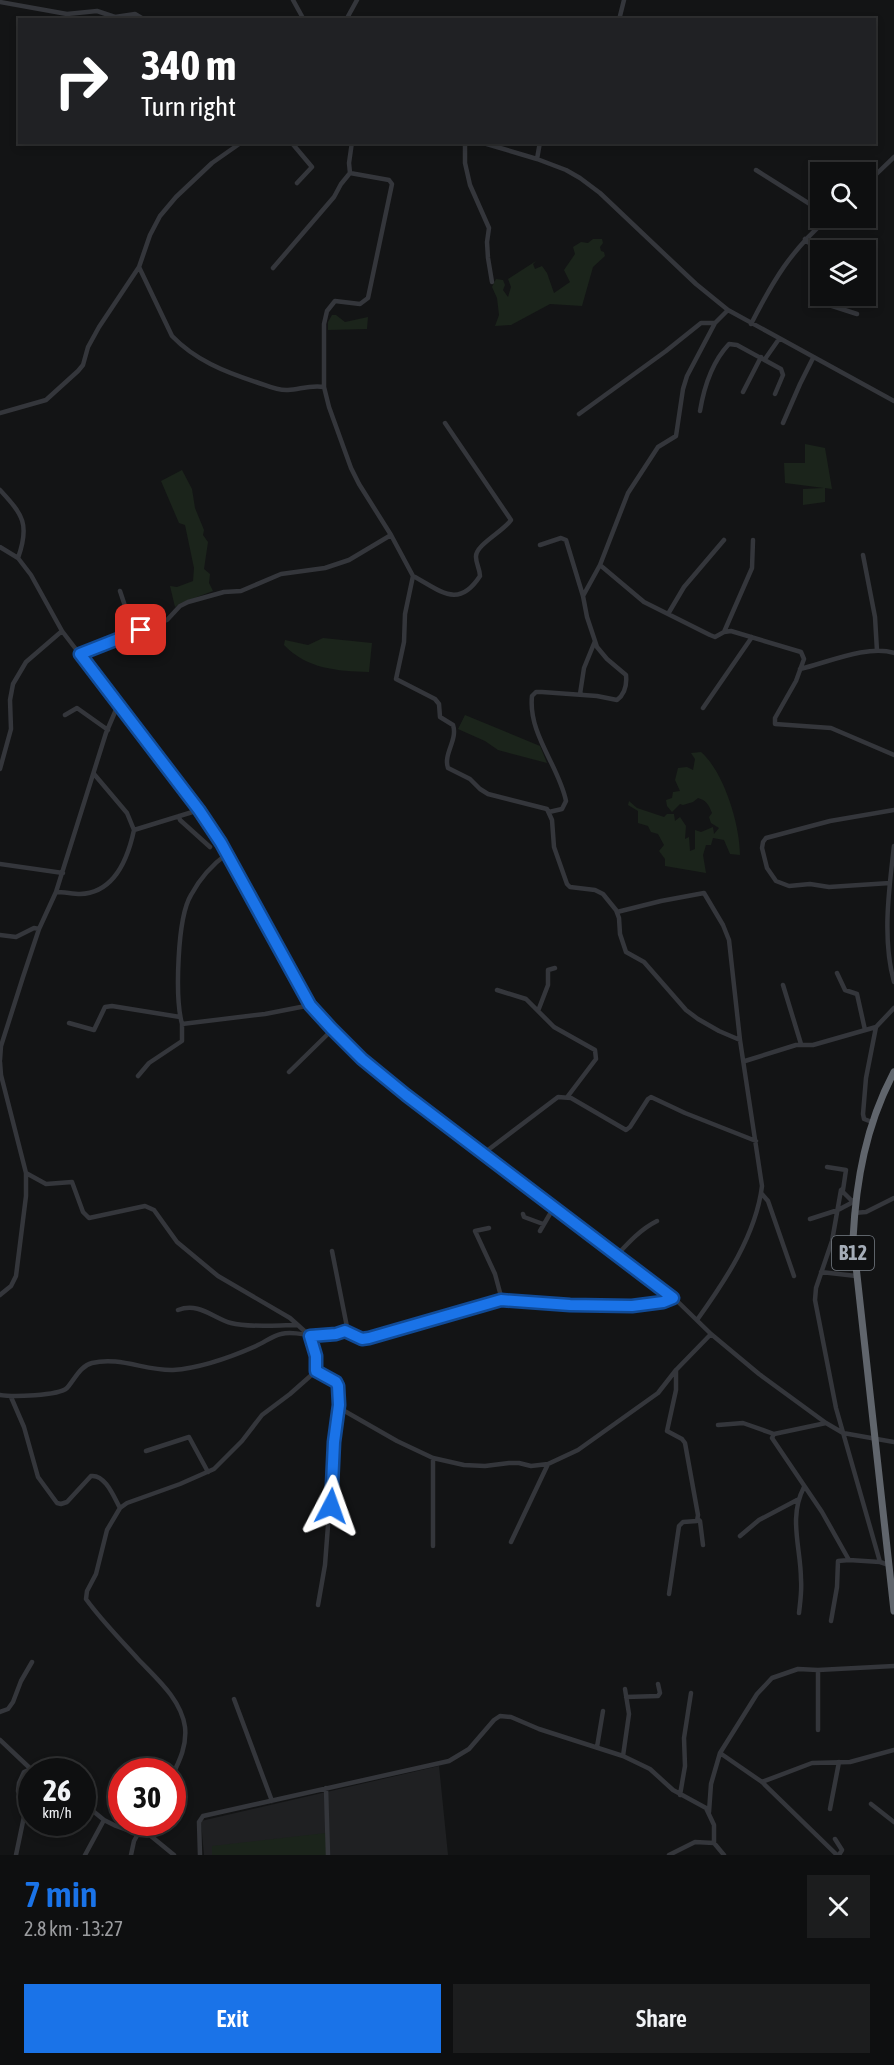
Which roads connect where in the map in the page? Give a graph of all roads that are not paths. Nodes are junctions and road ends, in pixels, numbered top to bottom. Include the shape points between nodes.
1 (293, 0) edge
2 (357, 0) edge
3 (624, 0) edge
4 (0, 2) edge
5 (143, 18) edge
6 (303, 18) edge
7 (347, 18) edge
8 (620, 18) edge
9 (239, 144) edge
10 (293, 144) edge
11 (352, 144) edge
12 (465, 144) edge
13 (487, 144) edge
14 (540, 144) edge
15 (537, 159) junction
16 (893, 160) edge
17 (756, 170) dead end
18 (350, 173) junction
19 (876, 175) edge
20 (297, 183) dead end
21 (810, 204) edge
22 (815, 228) edge
23 (805, 239) junction
24 (810, 244) edge
25 (139, 267) junction
26 (273, 268) dead end
27 (492, 282) dead end
28 (832, 306) edge
29 (728, 310) junction
30 (857, 314) dead end
31 (715, 323) junction
32 (751, 324) junction
33 (779, 339) junction
34 (763, 358) junction
35 (813, 358) junction
36 (324, 387) junction
37 (743, 392) dead end
38 (775, 394) dead end
39 (894, 401) edge
40 (700, 411) dead end
41 (0, 413) edge
42 (579, 414) dead end
43 (445, 423) dead end
44 (783, 423) dead end
45 (0, 490) edge
46 (391, 535) junction
47 (724, 540) dead end
48 (753, 540) dead end
49 (540, 545) dead end
50 (0, 547) edge
51 (863, 555) dead end
52 (18, 558) junction
53 (600, 565) junction
54 (413, 576) junction
55 (120, 591) dead end
56 (583, 596) junction
57 (668, 614) junction
58 (62, 631) junction
59 (139, 631) junction
60 (724, 632) junction
61 (752, 637) junction
62 (595, 641) junction
63 (877, 651) junction
64 (894, 653) edge
65 (80, 654) junction
66 (800, 669) junction
67 (580, 694) junction
68 (118, 705) junction
69 (703, 708) dead end
70 (65, 715) dead end
71 (108, 730) junction
72 (894, 755) edge
73 (0, 769) edge
74 (94, 774) junction
75 (199, 810) junction
76 (894, 810) edge
77 (549, 812) junction
78 (179, 816) junction
79 (134, 830) junction
80 (894, 846) edge
81 (210, 847) dead end
82 (228, 853) junction
83 (0, 864) edge
84 (63, 873) junction
85 (890, 883) junction
86 (56, 892) junction
87 (617, 912) junction
88 (39, 929) junction
89 (0, 935) edge
90 (555, 968) dead end
91 (837, 973) dead end
92 (894, 982) edge
93 (783, 986) dead end
94 (497, 990) dead end
95 (310, 1005) junction
96 (894, 1008) edge
97 (538, 1011) junction
98 (180, 1017) junction
99 (69, 1023) dead end
100 (182, 1024) junction
101 (876, 1027) junction
102 (333, 1029) junction
103 (865, 1030) junction
104 (740, 1040) junction
105 (801, 1044) junction
106 (0, 1061) edge
107 (745, 1061) junction
108 (289, 1072) dead end
109 (894, 1072) edge
110 (138, 1076) dead end
111 (568, 1096) junction
112 (873, 1122) junction
113 (756, 1141) junction
114 (484, 1153) junction
115 (827, 1167) dead end
116 (26, 1173) junction
117 (843, 1190) junction
118 (761, 1193) junction
119 (894, 1198) edge
120 (855, 1201) junction
121 (554, 1207) junction
122 (838, 1210) junction
123 (854, 1213) junction
124 (523, 1214) dead end
125 (810, 1219) dead end
126 (657, 1221) dead end
127 (543, 1224) junction
128 (489, 1228) dead end
129 (540, 1231) dead end
130 (332, 1251) dead end
131 (617, 1255) junction
132 (821, 1272) junction
133 (794, 1276) dead end
134 (856, 1276) junction
135 (0, 1295) edge
136 (673, 1298) junction
137 (502, 1300) junction
138 (178, 1310) dead end
139 (697, 1320) junction
140 (297, 1325) junction
141 (348, 1332) junction
142 (711, 1334) junction
143 (310, 1336) junction
144 (676, 1370) junction
145 (316, 1371) junction
146 (0, 1395) edge
147 (11, 1397) junction
148 (339, 1405) junction
149 (826, 1423) junction
150 (718, 1425) dead end
151 (843, 1433) junction
152 (774, 1434) junction
153 (874, 1439) junction
154 (894, 1442) edge
155 (146, 1451) dead end
156 (433, 1458) junction
157 (548, 1464) junction
158 (208, 1472) junction
159 (804, 1487) junction
160 (797, 1500) junction
161 (120, 1508) junction
162 (698, 1518) junction
163 (894, 1526) edge
164 (884, 1527) junction
165 (740, 1536) dead end
166 (890, 1540) edge
167 (511, 1542) dead end
168 (703, 1545) dead end
169 (433, 1546) dead end
170 (849, 1560) junction
171 (880, 1562) junction
172 (889, 1565) junction
173 (892, 1575) edge
174 (669, 1594) dead end
175 (318, 1605) dead end
176 (894, 1611) edge
177 (799, 1613) dead end
178 (831, 1621) dead end
179 (32, 1662) dead end
180 (894, 1666) edge
181 (818, 1670) junction
182 (658, 1684) dead end
183 (625, 1689) dead end
184 (691, 1694) dead end
185 (626, 1697) junction
186 (234, 1699) dead end
187 (603, 1711) dead end
188 (0, 1712) edge
189 (818, 1730) dead end
190 (0, 1740) edge
191 (597, 1747) junction
192 (894, 1750) edge
193 (720, 1753) junction
194 (623, 1756) junction
195 (19, 1758) edge
196 (181, 1758) edge
197 (839, 1762) junction
198 (762, 1782) junction
199 (326, 1788) junction
200 (680, 1795) junction
201 (272, 1801) junction
202 (871, 1804) dead end
203 (830, 1809) dead end
204 (710, 1812) junction
205 (96, 1813) edge
206 (104, 1820) junction
207 (108, 1822) edge
208 (894, 1822) edge
209 (20, 1836) edge
210 (136, 1836) edge
211 (150, 1836) edge
212 (835, 1839) dead end
213 (714, 1844) junction
214 (16, 1855) edge
215 (85, 1855) edge
216 (132, 1855) edge
217 (174, 1855) edge
218 (200, 1855) edge
219 (328, 1855) edge
220 (669, 1855) edge
221 (724, 1855) edge
222 (838, 1855) edge

1 - 6 street
2 - 7 street
3 - 8 street
4 - 5 street via 68,14 97,11 115,16 138,14
9 - 25 street via 212,163 173,200 150,235
10 - 20 street via 312,167
11 - 18 street
12 - 27 street via 470,185 489,228
13 - 15 street
14 - 15 street
15 - 29 street via 566,170 600,193
16 - 19 street
17 - 21 street
18 - 26 street
18 - 36 street via 389,180 392,187 368,298 360,304 335,301 327,311
22 - 23 street
23 - 24 street
23 - 32 street via 776,277
25 - 36 street via 172,336 204,362 276,389
25 - 41 street via 99,327 78,371 46,400
28 - 30 street
29 - 31 street
29 - 32 street
31 - 42 street via 701,323
31 - 53 street via 687,376 676,436 658,447 628,493
32 - 33 street
33 - 34 street
33 - 35 street
34 - 37 street
34 - 38 street via 783,373
34 - 40 street via 729,344 705,385
35 - 39 street
35 - 44 street
36 - 46 street via 351,468
43 - 54 street via 511,520 479,548 476,557 480,576 462,594 452,596
45 - 52 street via 17,508 23,523 25,539
46 - 54 street
46 - 59 street via 333,566 281,574 241,591 188,602 167,620
47 - 57 street via 684,587
48 - 60 street via 752,568
49 - 56 street via 566,540
50 - 52 street
51 - 63 street
52 - 58 street
53 - 56 street
53 - 57 street via 644,602
54 - 77 street via 396,679 435,699 440,717 453,725 455,734 446,762 448,768 488,794 540,806
55 - 59 street
56 - 62 street
57 - 60 street via 710,636
58 - 65 street
58 - 73 street via 26,662 13,684 11,729
59 - 65 street
60 - 61 street
61 - 66 street via 801,652 804,659
61 - 69 street
62 - 67 street via 584,668
62 - 67 street via 607,659 626,675 627,683 617,700
63 - 64 street
63 - 66 street
65 - 68 street
66 - 72 street via 775,724 831,728
67 - 77 street via 536,692 532,696 540,737 566,801 562,809
68 - 71 street
68 - 75 street
70 - 71 street via 77,708
71 - 74 street
74 - 79 street via 127,813
74 - 84 street
75 - 78 street
75 - 82 street
76 - 85 street via 766,838 762,848 767,868 776,881 789,886
77 - 87 street via 554,847 567,884 603,894
78 - 79 street
78 - 81 street
79 - 86 street via 125,863 114,878 90,892
80 - 85 street
82 - 95 street
82 - 98 street via 208,870 189,896 179,950
83 - 84 street
84 - 86 street
85 - 92 street via 889,945
86 - 88 street
87 - 104 street via 626,952 639,957 686,1010
87 - 104 street via 704,893 729,940
88 - 89 street via 16,937
88 - 106 street via 1,1046
90 - 97 street via 548,970 548,985
91 - 103 street via 844,989 857,994
93 - 105 street
94 - 97 street via 526,999
95 - 100 street
95 - 102 street
96 - 101 street
97 - 111 street via 554,1027 595,1050 596,1059
98 - 99 street via 112,1006 105,1007 94,1030
98 - 100 street
100 - 110 street via 182,1041 155,1058
101 - 103 street
101 - 112 street via 863,1114 864,1119
102 - 108 street
102 - 114 street via 362,1059
103 - 105 street via 813,1045
104 - 107 street
105 - 107 street
106 - 116 street
107 - 113 street
109 - 112 highway, B12
111 - 113 street via 626,1130 651,1097
111 - 114 street via 551,1101
112 - 120 highway, B12
113 - 118 street
114 - 121 street
115 - 117 street via 846,1170
116 - 135 street via 16,1276
116 - 140 street via 46,1184 72,1182 89,1218 145,1206 154,1210 177,1242 218,1276
117 - 120 street
117 - 122 street
118 - 133 street via 768,1201
118 - 139 street via 754,1221 729,1271
119 - 123 street via 866,1212
120 - 122 street
120 - 123 highway, B12
121 - 127 street
121 - 131 street
122 - 125 street
122 - 132 street
123 - 134 highway, B12
124 - 127 street
126 - 131 street
127 - 129 street
128 - 137 street via 475,1231
130 - 141 street
131 - 136 street
132 - 134 street
132 - 151 street via 816,1288 816,1315
134 - 153 highway, B12
136 - 137 street via 632,1306
136 - 139 street
137 - 141 street via 369,1338
138 - 140 street via 194,1308 232,1323
139 - 142 street
140 - 143 street
141 - 143 street
142 - 144 street
142 - 149 street
143 - 145 street
143 - 147 street via 279,1334 221,1359 174,1370 108,1361 93,1363 85,1366 65,1390
144 - 157 street via 658,1393 634,1411 578,1450
144 - 162 street via 667,1431 686,1447
145 - 148 street via 336,1382
145 - 158 street via 262,1415 231,1454
146 - 147 street
147 - 161 street via 38,1477 57,1503 67,1502 96,1475
148 - 156 street via 387,1436
148 - 175 street
149 - 151 street
149 - 152 street
150 - 152 street via 743,1422
151 - 153 street
151 - 171 street
152 - 159 street via 773,1440
153 - 154 street
153 - 164 highway, B12
155 - 158 street via 189,1437
156 - 157 street via 465,1465
156 - 169 street
157 - 167 street
158 - 161 street
159 - 160 street
159 - 170 street
160 - 165 street via 759,1520
160 - 177 street via 802,1582
161 - 196 street via 107,1530 86,1599 163,1684 185,1724
162 - 168 street
162 - 174 street via 679,1526
163 - 164 street
164 - 166 highway, B12
166 - 172 highway, B12
170 - 171 street
170 - 178 street via 838,1561
171 - 172 street
172 - 173 highway, B12
173 - 176 highway, B12
179 - 188 street via 13,1702
180 - 181 street
181 - 189 street
181 - 193 street via 798,1669 772,1678 757,1694
182 - 185 street via 658,1696
183 - 185 street
184 - 200 street
185 - 194 street via 629,1714
186 - 201 street
187 - 191 street
190 - 195 street
191 - 194 street
191 - 199 street via 500,1716 469,1749 449,1761
192 - 197 street
193 - 198 street
193 - 204 street via 711,1784
194 - 200 street via 650,1769
197 - 198 street via 812,1763
197 - 203 street
198 - 222 street
199 - 201 street
199 - 219 street
200 - 204 street via 702,1804
201 - 218 street via 203,1816 199,1822
202 - 208 street
204 - 213 street
205 - 206 street
206 - 207 street
206 - 215 street
209 - 214 street
210 - 216 street
211 - 217 street
212 - 222 street via 842,1850
213 - 220 street via 695,1842
213 - 221 street

